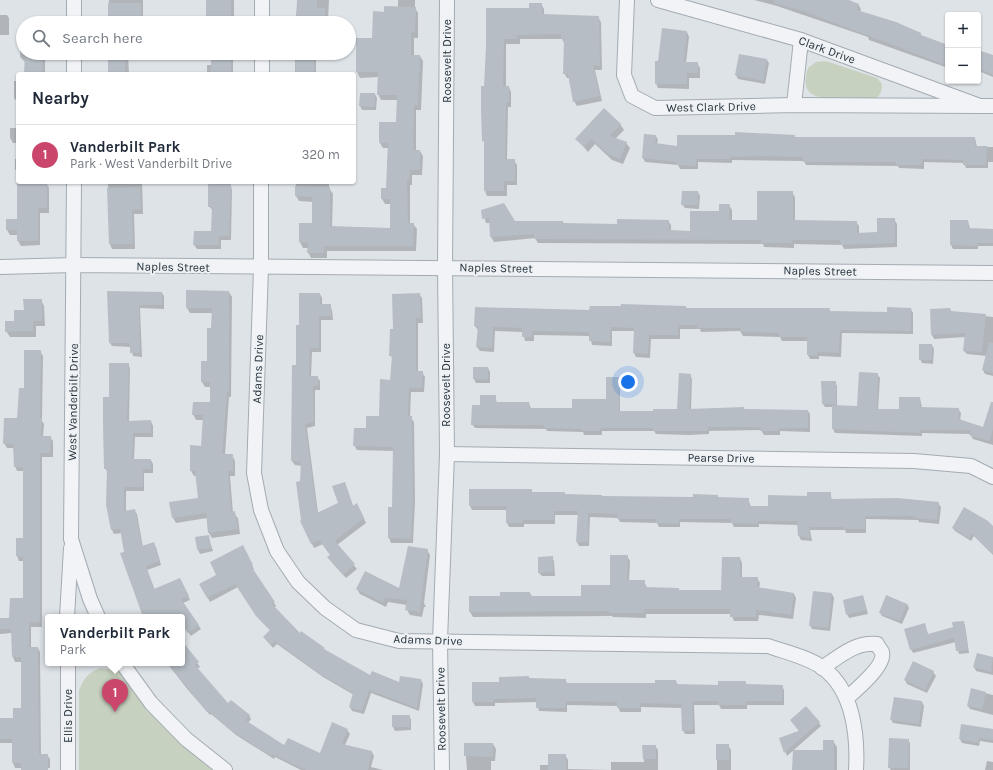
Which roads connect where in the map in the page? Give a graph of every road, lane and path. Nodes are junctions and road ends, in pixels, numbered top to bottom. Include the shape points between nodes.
1 (74, 0) edge
2 (262, 0) edge
3 (447, 0) edge
4 (627, 0) edge
5 (658, 0) edge
6 (74, 16) edge
7 (262, 16) edge
8 (801, 40) junction
9 (74, 60) edge
10 (262, 60) edge
11 (74, 72) edge
12 (262, 72) edge
13 (794, 105) junction
14 (986, 106) edge
15 (74, 184) edge
16 (261, 184) edge
17 (74, 265) junction
18 (0, 267) edge
19 (261, 268) junction
20 (445, 268) junction
21 (989, 274) edge
22 (446, 454) junction
23 (993, 477) edge
24 (71, 539) junction
25 (68, 614) edge
26 (97, 614) edge
27 (440, 641) junction
28 (68, 666) edge
29 (124, 666) edge
30 (822, 668) junction
31 (847, 698) junction
32 (68, 770) edge
33 (225, 770) edge
34 (442, 770) edge
35 (856, 770) edge

1 - 6 street
2 - 7 street
3 - 20 street, Roosevelt Drive
4 - 13 street, West Clark Drive via 624,75 632,96 655,108
5 - 8 street, Clark Drive
8 - 13 street
8 - 14 street, Clark Drive
9 - 11 street
10 - 12 street
13 - 14 street, West Clark Drive
15 - 17 street, West Vanderbilt Drive
16 - 19 street, Adams Drive
17 - 18 street, Naples Street
17 - 19 street, Naples Street
17 - 24 street, West Vanderbilt Drive
19 - 20 street, Naples Street
19 - 27 street, Adams Drive via 254,472 261,510 277,551 298,582 325,608 356,630 399,641
20 - 21 street, Naples Street
20 - 22 street, Roosevelt Drive
22 - 23 street, Pearse Drive via 914,461 972,466
22 - 27 street, Roosevelt Drive
24 - 25 street
24 - 26 street, West Vanderbilt Drive
27 - 30 street, Adams Drive via 768,646
27 - 34 street, Roosevelt Drive
28 - 32 street, Ellis Drive
29 - 33 street via 151,703 186,739
30 - 31 street, Adams Drive via 836,681
30 - 31 street via 854,647 867,643 877,644 882,653 882,660 875,671
31 - 35 street, Adams Drive via 857,746

